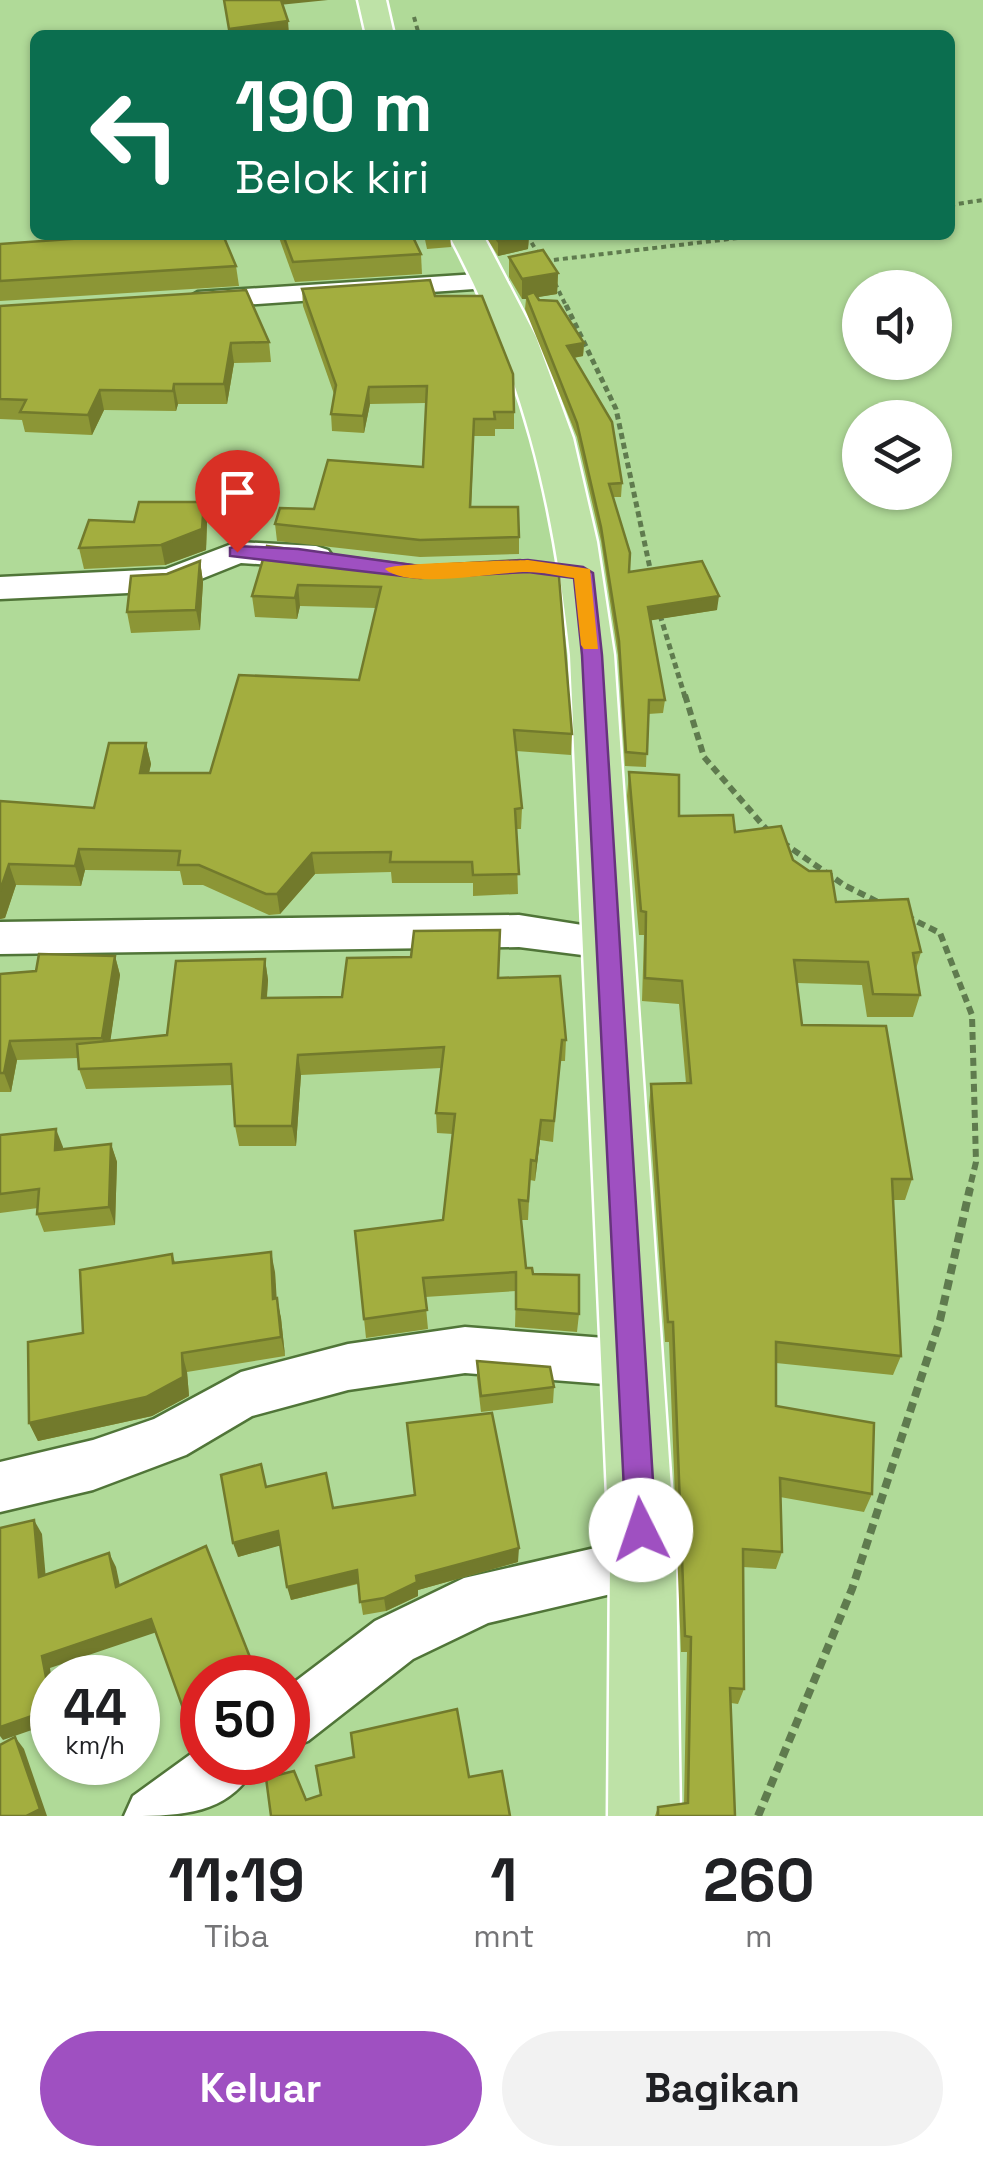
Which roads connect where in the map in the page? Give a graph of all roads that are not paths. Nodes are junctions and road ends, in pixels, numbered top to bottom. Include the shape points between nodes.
1 (372, 0) edge
2 (379, 30) edge
3 (475, 240) edge
4 (515, 262) edge
5 (166, 302) edge
6 (348, 561) edge
7 (0, 588) edge
8 (0, 938) edge
9 (606, 942) junction
10 (630, 1363) junction
11 (0, 1487) edge
12 (644, 1563) junction
13 (310, 1704) edge
14 (197, 1785) edge
15 (154, 1816) edge
16 (644, 1816) edge

1 - 2 main road
3 - 4 main road
4 - 5 street
4 - 9 main road via 553,425 565,571 592,655
6 - 7 street via 237,552 172,580
8 - 9 street via 519,930
9 - 10 main road
10 - 11 street via 464,1350 348,1368 242,1394 168,1438
10 - 12 main road
12 - 13 street via 483,1596 394,1640
12 - 16 main road
14 - 15 street

